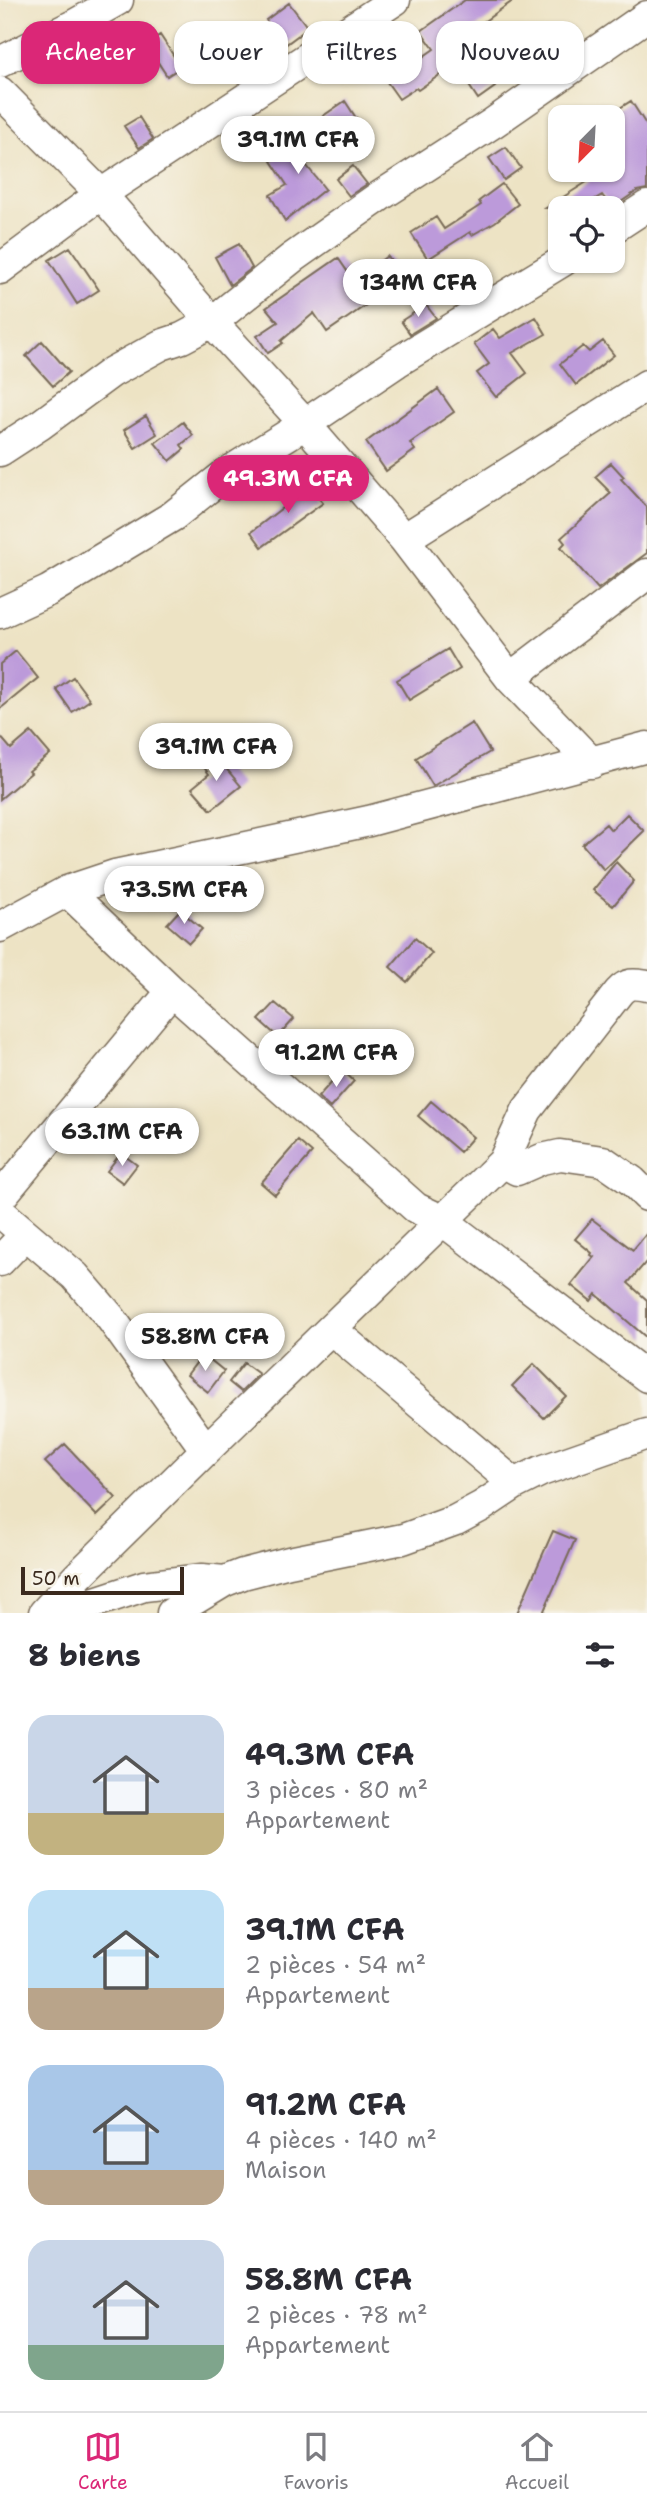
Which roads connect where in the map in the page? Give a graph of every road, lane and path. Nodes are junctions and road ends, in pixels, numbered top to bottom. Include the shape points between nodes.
1 (118, 0) edge
2 (395, 0) edge
3 (647, 16) edge
4 (0, 62) edge
5 (0, 92) edge
6 (101, 194) junction
7 (647, 206) edge
8 (625, 220) edge
9 (0, 269) edge
10 (548, 270) edge
11 (212, 322) junction
12 (647, 385) edge
13 (305, 424) junction
14 (0, 451) edge
15 (404, 539) junction
16 (647, 574) edge
17 (0, 613) edge
18 (510, 678) junction
19 (647, 747) edge
20 (592, 763) junction
21 (67, 891) junction
22 (0, 927) edge
23 (647, 986) edge
24 (172, 991) junction
25 (503, 1162) junction
26 (647, 1196) edge
27 (0, 1198) edge
28 (0, 1212) edge
29 (442, 1220) junction
30 (25, 1235) junction
31 (0, 1261) edge
32 (331, 1329) junction
33 (647, 1377) edge
34 (647, 1434) edge
35 (206, 1450) junction
36 (515, 1483) junction
37 (225, 1581) junction
38 (45, 1612) edge
39 (172, 1613) edge

1 - 4 street
2 - 6 street
3 - 11 street via 303,250
5 - 6 street
6 - 9 street
6 - 11 street
7 - 8 street
10 - 13 street
11 - 13 street
11 - 14 street via 112,372
12 - 15 street
13 - 15 street
13 - 17 street via 227,473 173,516 48,591
15 - 18 street
16 - 18 street
18 - 20 street
19 - 20 street
20 - 21 street via 369,821 115,875
21 - 22 street
21 - 24 street
23 - 25 street via 631,984 619,992 527,1110
24 - 27 street
24 - 29 street via 416,1208
25 - 26 street via 517,1170 560,1156 603,1161
25 - 29 street
28 - 30 street
29 - 32 street
29 - 33 street
30 - 31 street
30 - 35 street via 75,1276 110,1317
32 - 35 street
32 - 36 street
34 - 36 street
35 - 38 street
36 - 37 street via 456,1520 403,1539 289,1562
37 - 38 street via 144,1586 68,1611
37 - 39 street

